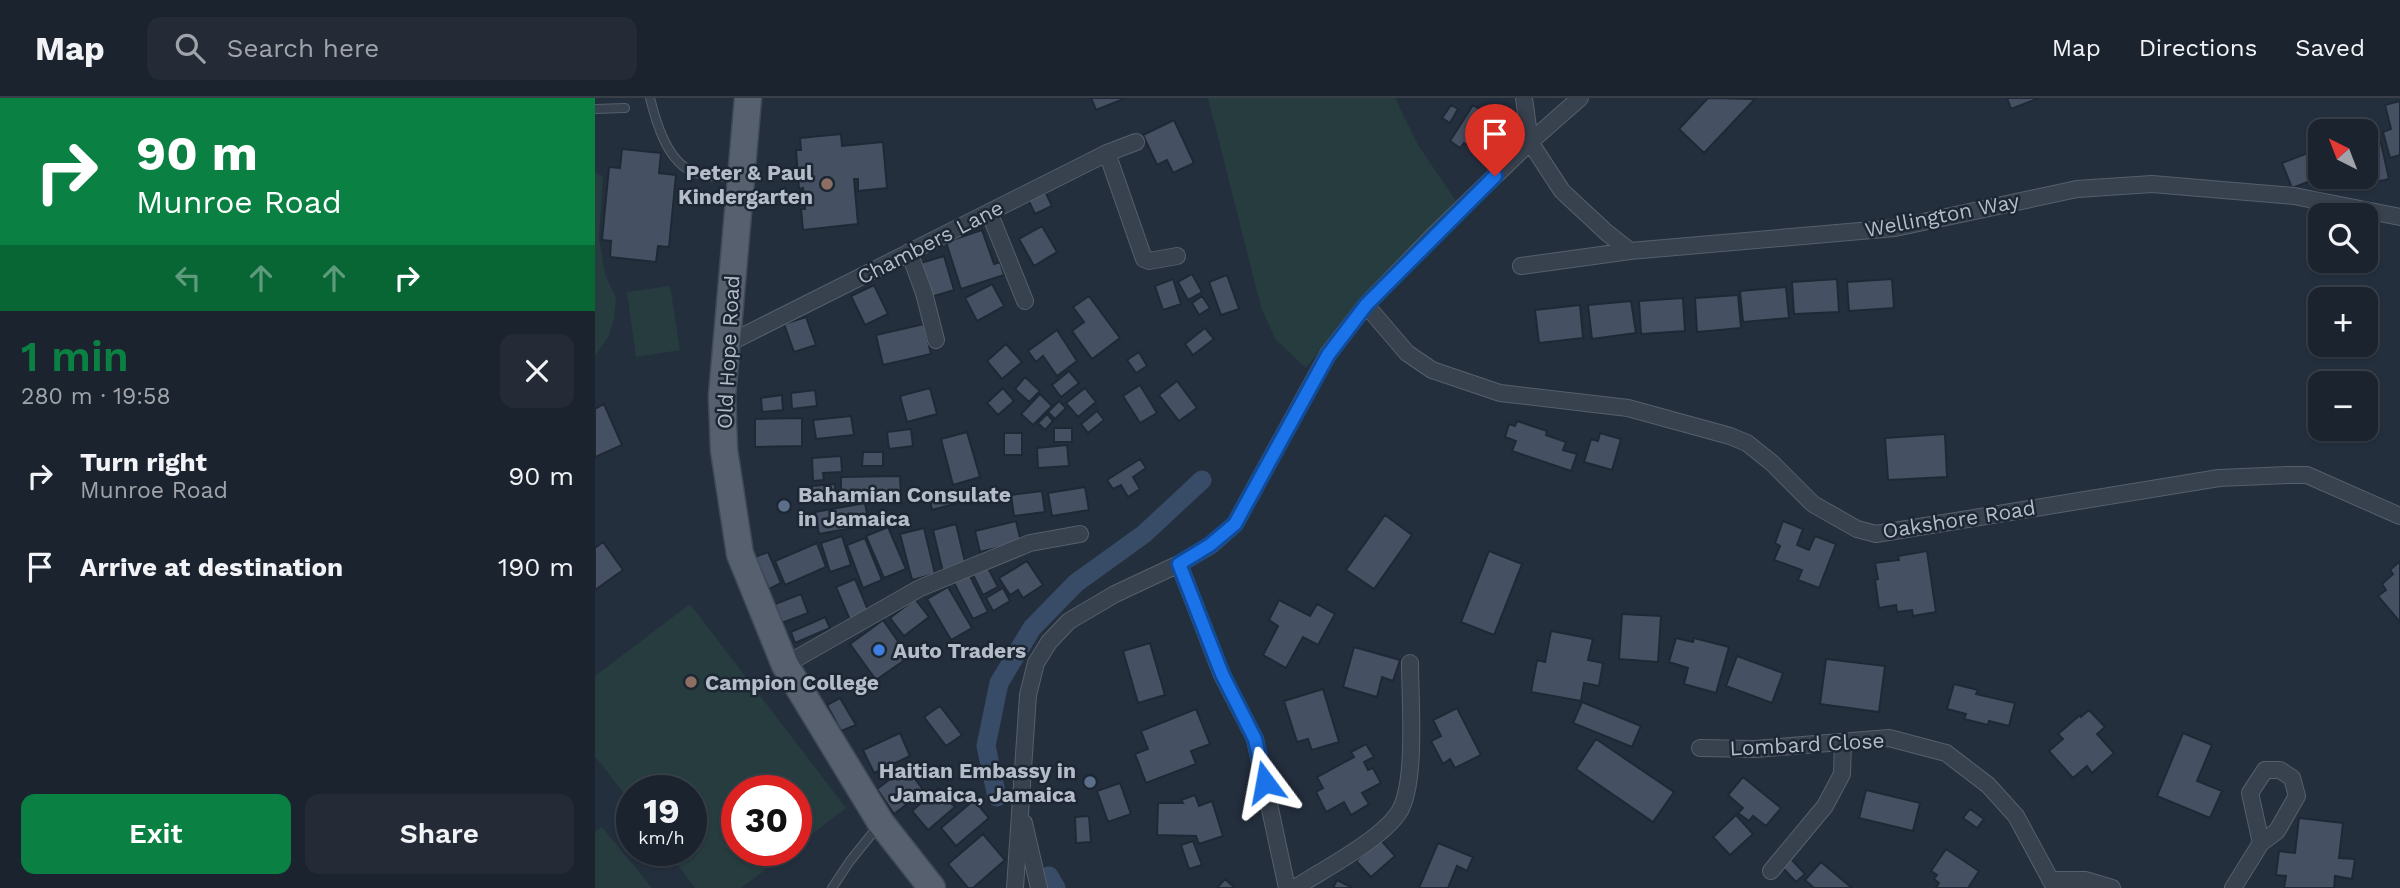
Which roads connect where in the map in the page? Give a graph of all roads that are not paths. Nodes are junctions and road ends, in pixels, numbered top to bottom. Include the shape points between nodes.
1 (650, 98) edge
2 (748, 98) edge
3 (1524, 98) edge
4 (1580, 98) edge
5 (625, 108) dead end
6 (595, 109) edge
7 (1136, 142) dead end
8 (1531, 142) junction
9 (1107, 153) junction
10 (741, 177) junction
11 (989, 212) junction
12 (2400, 217) edge
13 (1630, 251) junction
14 (909, 252) junction
15 (1177, 256) dead end
16 (1521, 266) dead end
17 (1025, 301) dead end
18 (1366, 305) junction
19 (936, 340) dead end
20 (725, 345) junction
21 (2400, 516) edge
22 (1080, 534) dead end
23 (1179, 564) junction
24 (1410, 663) dead end
25 (785, 665) junction
26 (1843, 741) junction
27 (1700, 748) dead end
28 (1019, 803) junction
29 (881, 823) junction
30 (2261, 844) dead end
31 (1771, 871) dead end
32 (2052, 884) edge
33 (832, 888) edge
34 (932, 888) edge
35 (1015, 888) edge
36 (1039, 888) edge
37 (1287, 888) edge
38 (1295, 888) edge
39 (2112, 888) edge
40 (2233, 888) edge

1 - 10 lane via 659,131 689,171
2 - 10 main road, Old Hope Road
3 - 8 street
4 - 8 street
5 - 6 lane
7 - 9 street, Chambers Lane
8 - 13 street via 1562,191
8 - 18 street
9 - 11 street, Chambers Lane
9 - 15 street via 1144,259
10 - 20 main road, Old Hope Road
11 - 14 street, Chambers Lane
11 - 17 street
12 - 13 street, Wellington Way via 2294,196 2152,184 2077,189 1895,228
13 - 16 street, Wellington Way
14 - 19 street
14 - 20 street, Chambers Lane
18 - 21 street, Oakshore Road via 1408,353 1432,370 1500,393 1628,408 1730,436 1772,463 1813,504 1857,529 1876,534 2219,478 2288,475 2307,475
18 - 23 street via 1328,355 1235,524
20 - 25 main road, Old Hope Road via 724,450 740,554
22 - 25 street via 1030,543 920,588
23 - 28 street via 1069,621 1049,642 1036,663 1028,695
23 - 37 street via 1222,674 1255,739
24 - 38 street via 1409,791 1399,812 1379,833
25 - 29 main road, Old Hope Road
26 - 27 street, Lombard Close
26 - 31 street via 1842,774 1825,806
26 - 32 street, Lombard Close via 1889,738 1946,752 1988,785 2016,816
28 - 35 street
28 - 36 street
29 - 33 lane
29 - 34 main road, Old Hope Road
30 - 40 street
32 - 39 street via 2085,880

